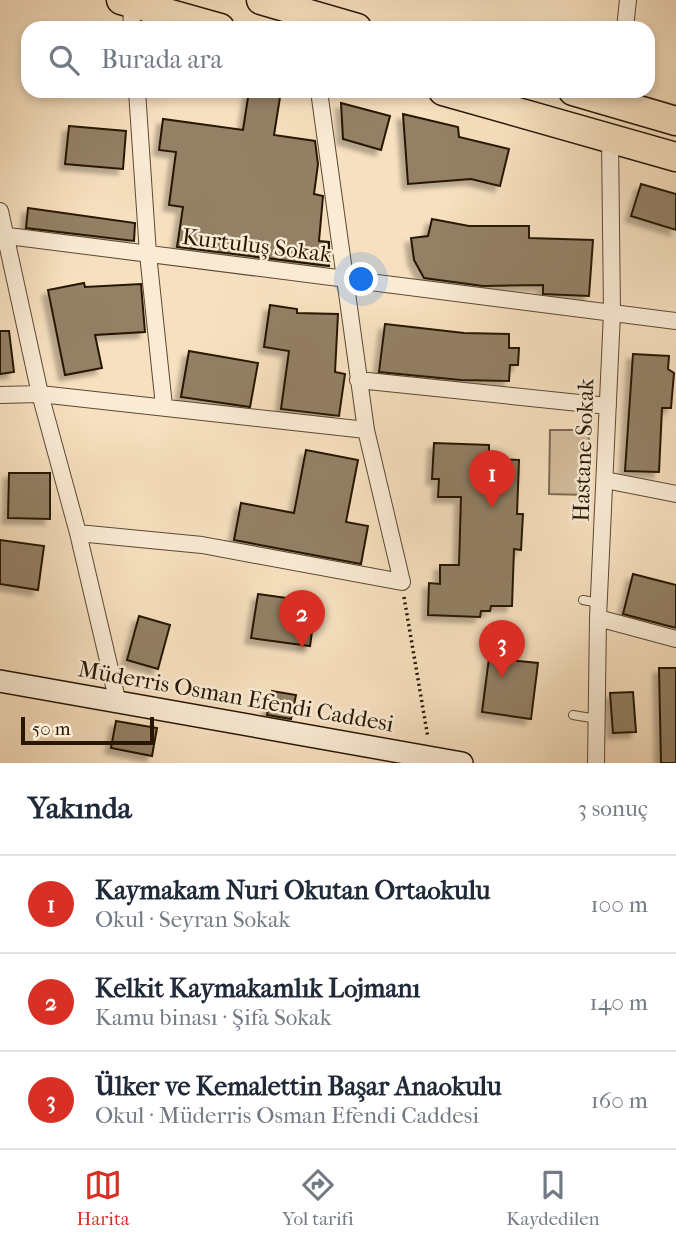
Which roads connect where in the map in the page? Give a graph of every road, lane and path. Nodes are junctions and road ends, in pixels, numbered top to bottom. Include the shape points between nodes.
1 (261, 0) edge
2 (628, 0) edge
3 (128, 10) edge
4 (184, 21) edge
5 (333, 21) edge
6 (626, 21) edge
7 (137, 98) edge
8 (320, 98) edge
9 (468, 98) edge
10 (620, 98) edge
11 (676, 121) edge
12 (610, 138) junction
13 (676, 157) edge
14 (0, 211) edge
15 (4, 234) edge
16 (148, 254) junction
17 (344, 279) junction
18 (612, 313) junction
19 (676, 321) edge
20 (358, 380) junction
21 (40, 394) junction
22 (0, 395) edge
23 (164, 406) junction
24 (608, 406) junction
25 (366, 430) junction
26 (605, 480) junction
27 (676, 494) edge
28 (78, 533) junction
29 (402, 582) junction
30 (594, 607) junction
31 (676, 639) edge
32 (0, 681) edge
33 (118, 703) junction
34 (573, 715) dead end
35 (599, 719) junction
36 (431, 757) junction
37 (462, 763) edge
38 (596, 763) edge

1 - 5 highway
2 - 6 street
3 - 4 highway
7 - 16 street
8 - 17 street
9 - 12 highway
10 - 11 highway
12 - 13 highway
12 - 18 street, Hastane Sokak
14 - 15 street
15 - 16 street, Kurtuluş Sokak
15 - 21 street
16 - 17 street, Kurtuluş Sokak
16 - 23 street
17 - 18 street, Kurtuluş Sokak
17 - 20 street
18 - 19 street, Kurtuluş Sokak
18 - 24 street, Hastane Sokak
20 - 24 street
20 - 25 street
21 - 22 street
21 - 23 street
21 - 28 street
23 - 25 street
24 - 26 street, Hastane Sokak
25 - 29 street
26 - 27 street
26 - 30 street, Hastane Sokak
28 - 29 street via 202,545
28 - 33 street
29 - 36 path
30 - 31 street
30 - 35 street, Hastane Sokak
32 - 33 main road, Müderris Osman Efendi Caddesi
33 - 36 main road, Müderris Osman Efendi Caddesi
34 - 35 lane
35 - 38 street, Hastane Sokak
36 - 37 main road, Müderris Osman Efendi Caddesi

